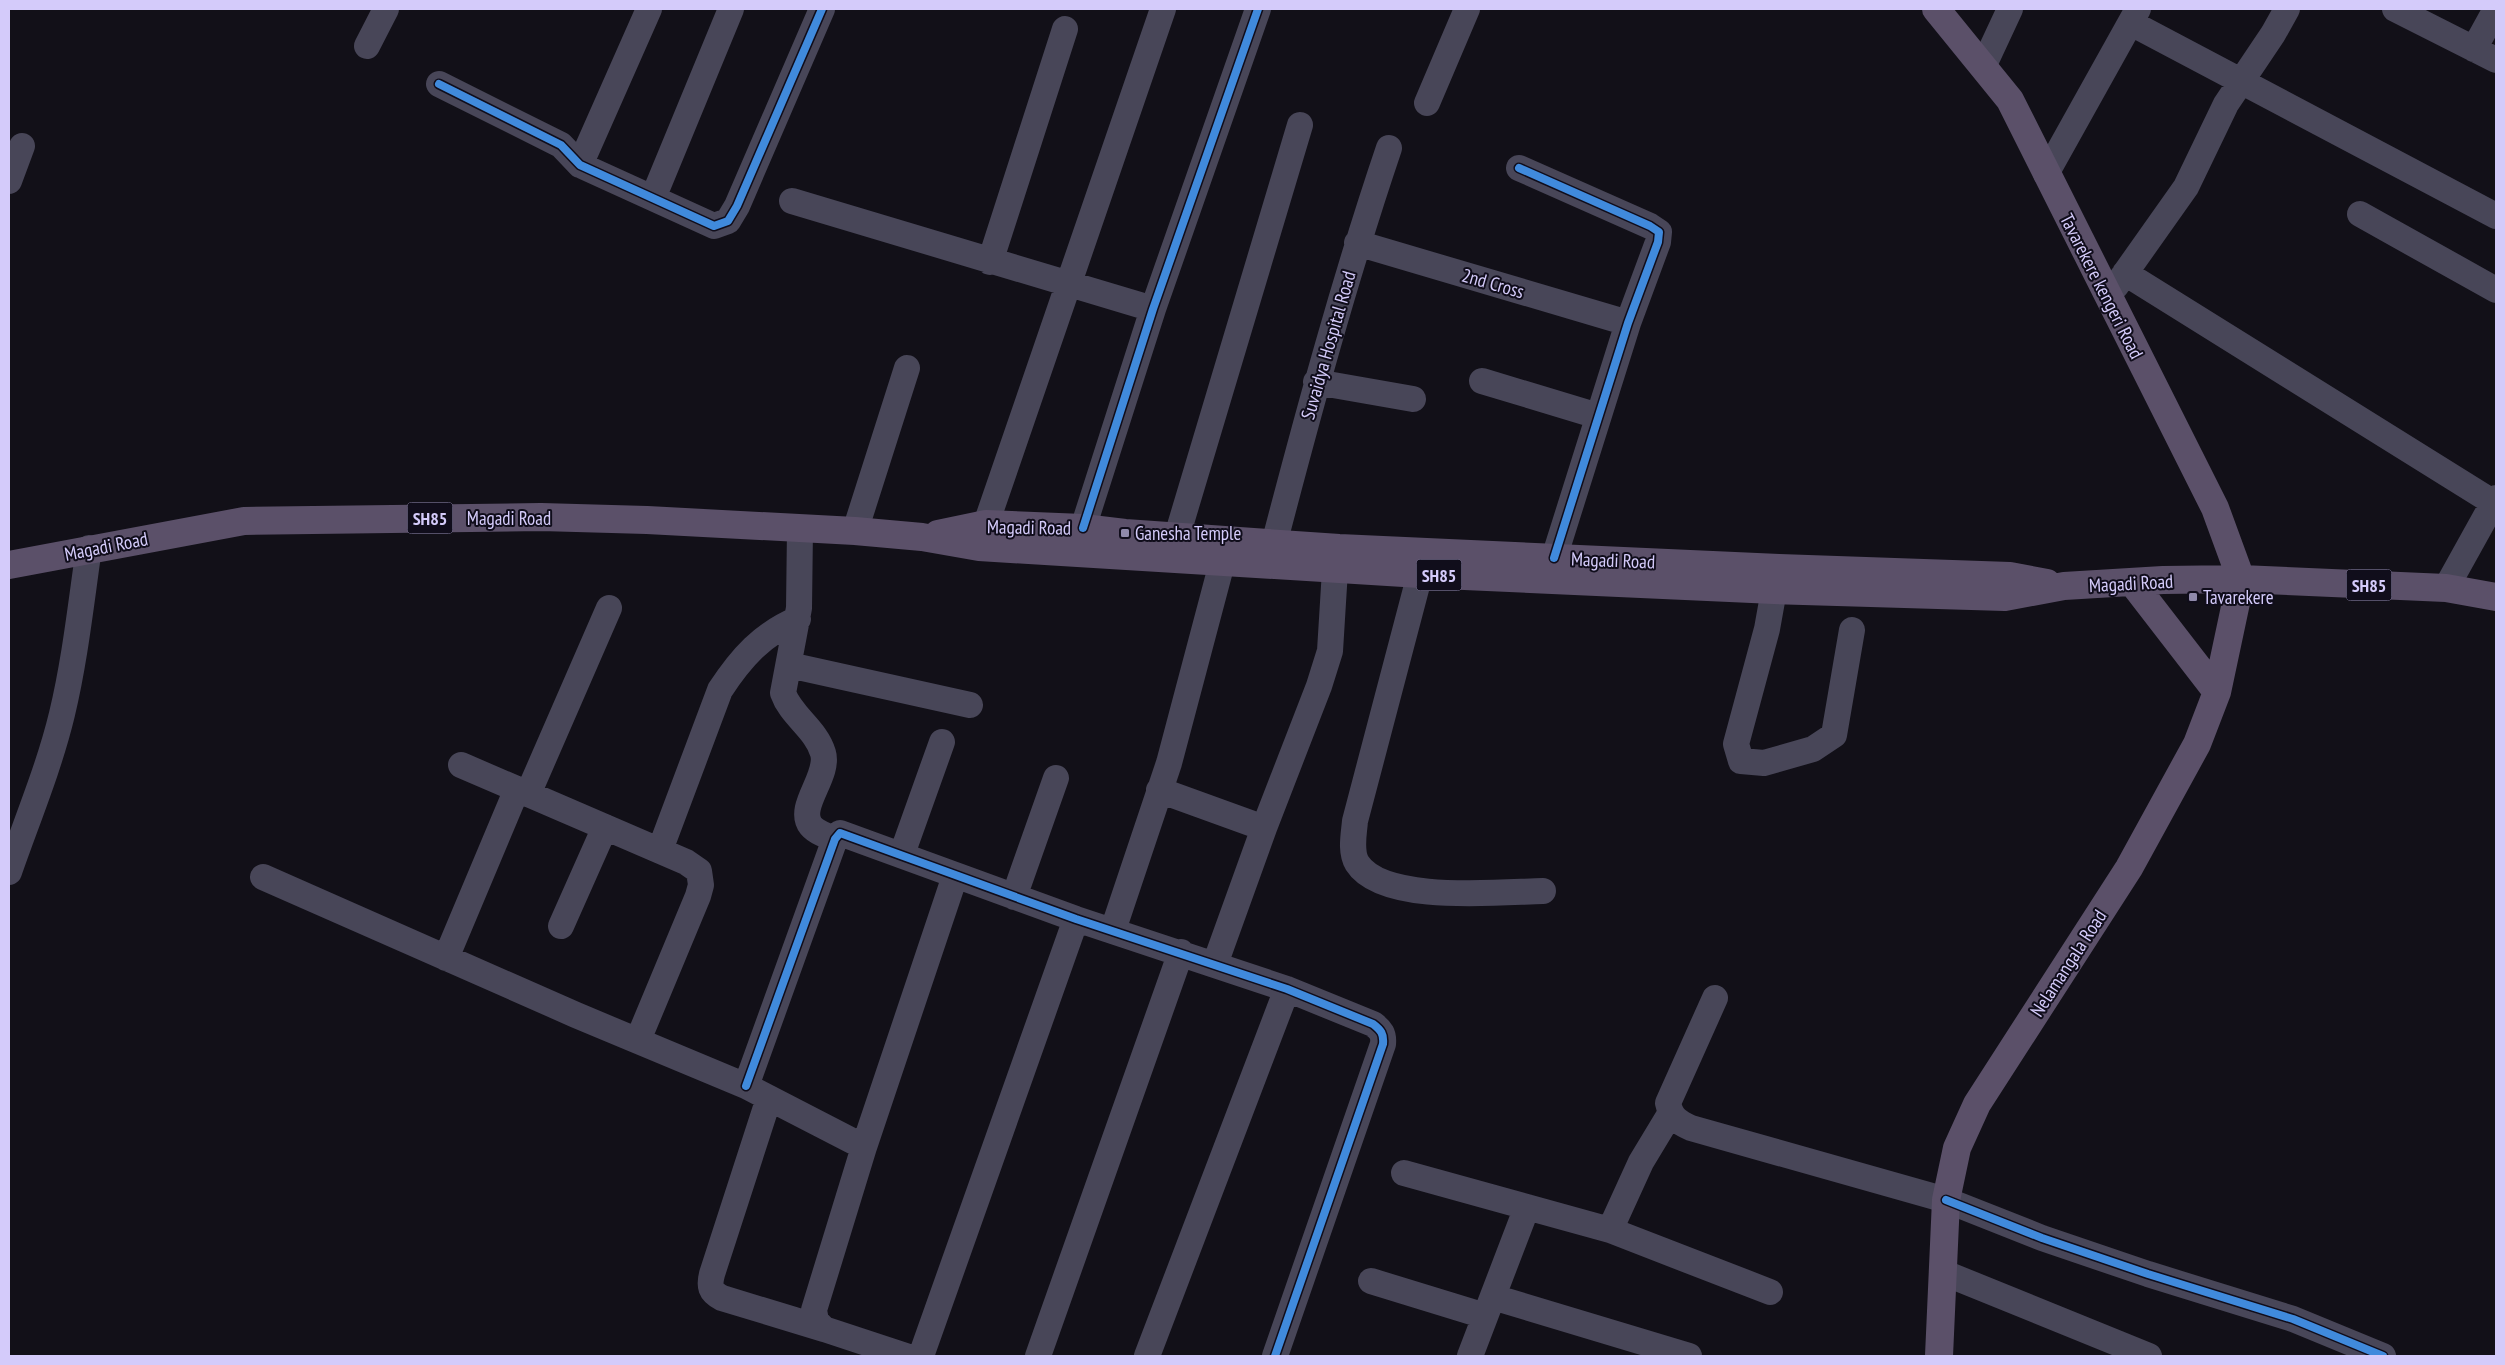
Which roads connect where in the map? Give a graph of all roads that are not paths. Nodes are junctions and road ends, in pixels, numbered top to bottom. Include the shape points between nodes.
1 (386, 9) edge
2 (649, 9) edge
3 (731, 9) edge
4 (822, 9) edge
5 (1163, 9) edge
6 (1258, 9) edge
7 (1467, 9) edge
8 (1936, 9) edge
9 (2010, 9) edge
10 (2287, 9) edge
11 (2395, 9) edge
12 (2496, 9) edge
13 (2134, 16) edge
14 (1065, 29) dead end
15 (367, 46) dead end
16 (2485, 54) edge
17 (1984, 67) junction
18 (2240, 83) junction
19 (439, 84) dead end
20 (1427, 103) dead end
21 (1300, 125) dead end
22 (22, 146) dead end
23 (1389, 148) dead end
24 (580, 165) junction
25 (1519, 168) dead end
26 (2046, 174) junction
27 (9, 181) edge
28 (652, 198) junction
29 (792, 202) dead end
30 (2360, 214) dead end
31 (2496, 216) edge
32 (1357, 243) junction
33 (990, 262) junction
34 (2125, 273) junction
35 (1068, 286) junction
36 (2496, 290) edge
37 (2108, 297) junction
38 (1153, 309) junction
39 (1628, 323) junction
40 (907, 368) dead end
41 (1482, 381) dead end
42 (1316, 382) junction
43 (1414, 399) dead end
44 (1598, 416) junction
45 (2495, 500) edge
46 (986, 524) junction
47 (1083, 528) junction
48 (800, 529) junction
49 (855, 531) junction
50 (1177, 536) junction
51 (922, 537) junction
52 (1274, 544) junction
53 (89, 548) junction
54 (1554, 558) junction
55 (1222, 563) junction
56 (9, 565) edge
57 (1335, 570) junction
58 (1420, 574) junction
59 (2241, 579) junction
60 (1898, 582) junction
61 (2132, 582) junction
62 (2446, 588) junction
63 (1774, 590) junction
64 (2496, 597) edge
65 (609, 608) dead end
66 (798, 619) junction
67 (1852, 630) dead end
68 (789, 666) junction
69 (2217, 692) junction
70 (970, 704) dead end
71 (942, 742) dead end
72 (461, 765) dead end
73 (1056, 778) dead end
74 (1159, 790) junction
75 (522, 792) junction
76 (605, 827) junction
77 (1264, 828) junction
78 (835, 839) junction
79 (660, 850) junction
80 (902, 854) junction
81 (9, 872) edge
82 (955, 876) junction
83 (263, 878) dead end
84 (1543, 891) dead end
85 (1014, 897) junction
86 (1076, 919) junction
87 (562, 926) dead end
88 (1113, 930) junction
89 (1181, 952) junction
90 (446, 958) junction
91 (1215, 964) junction
92 (1287, 989) junction
93 (1715, 998) dead end
94 (638, 1040) junction
95 (746, 1086) junction
96 (769, 1098) junction
97 (1670, 1114) junction
98 (864, 1147) junction
99 (1404, 1173) dead end
100 (1946, 1200) junction
101 (1528, 1208) junction
102 (1610, 1230) junction
103 (1942, 1272) junction
104 (1371, 1281) dead end
105 (1770, 1292) dead end
106 (1489, 1306) junction
107 (824, 1329) junction
108 (1943, 1355) edge
109 (906, 1356) edge
110 (921, 1356) edge
111 (1038, 1356) edge
112 (1148, 1356) edge
113 (1275, 1356) edge
114 (1470, 1356) edge
115 (1689, 1356) edge
116 (2149, 1356) edge
117 (2384, 1356) edge

1 - 15 street
2 - 24 street
3 - 28 street
4 - 28 street via 737,206 728,220 714,226
5 - 35 street
6 - 38 street
7 - 20 street
8 - 17 main road, Tavarekere kengeri Road
9 - 17 street
10 - 18 street
11 - 16 street
12 - 16 street
13 - 18 street
13 - 26 street
14 - 33 street
17 - 26 main road, Tavarekere kengeri Road via 2010,100
18 - 31 street
18 - 34 street via 2226,104 2186,188
19 - 24 street via 561,145
21 - 50 street
22 - 27 street
23 - 32 street, Suvaidya Hospital Road
24 - 28 street
25 - 39 street via 1659,232
26 - 37 main road, Tavarekere kengeri Road
29 - 33 street
30 - 36 street
32 - 39 street, 2nd Cross
32 - 42 street, Suvaidya Hospital Road
33 - 35 street
34 - 37 street
34 - 45 street
35 - 38 street
35 - 46 street
37 - 59 main road, Tavarekere kengeri Road via 2214,508
38 - 47 street
39 - 44 street
40 - 49 street
41 - 44 street
42 - 43 street
42 - 52 street, Suvaidya Hospital Road
44 - 54 street
45 - 62 street
46 - 47 main road, Magadi Road / SH85
46 - 51 main road, Magadi Road / SH85
47 - 50 main road, Magadi Road / SH85
48 - 49 main road, Magadi Road / SH85
48 - 53 main road, Magadi Road / SH85 via 541,517 244,521
48 - 66 street
49 - 51 main road, Magadi Road / SH85
50 - 52 main road, Magadi Road / SH85
51 - 55 main road, Magadi Road / SH85 via 979,547
52 - 54 main road, Magadi Road / SH85
53 - 56 main road, Magadi Road / SH85
53 - 81 street via 62,714
54 - 60 main road, Magadi Road / SH85
55 - 57 main road, Magadi Road / SH85
55 - 74 street
57 - 58 main road, Magadi Road / SH85
57 - 77 street via 1330,651
58 - 63 main road, Magadi Road / SH85
58 - 84 street via 1355,821 1352,843 1357,862 1374,878 1398,888 1430,892
59 - 61 main road, Magadi Road / SH85
59 - 62 main road, Magadi Road / SH85
59 - 69 main road, Nelamangala Road
60 - 61 main road, Magadi Road / SH85 via 2010,576 2064,586
60 - 63 main road, Magadi Road / SH85
61 - 69 main road
62 - 64 main road, Magadi Road / SH85
63 - 67 street via 1767,629 1736,744 1742,760 1764,763 1813,749 1834,735
65 - 75 street
66 - 68 street
66 - 79 street via 766,635 730,674 720,690
68 - 70 street
68 - 78 street via 783,693 786,702 817,738 824,754 825,766 808,817 812,827
69 - 100 main road, Nelamangala Road via 2197,744 2129,868 1977,1104 1957,1148
71 - 80 street
72 - 75 street
73 - 85 street
74 - 77 street
74 - 88 street
75 - 76 street
75 - 90 street
76 - 79 street
76 - 87 street
77 - 91 street
78 - 80 street via 837,835 844,834
78 - 95 street
79 - 94 street via 695,866 701,885
80 - 82 street
82 - 85 street
82 - 98 street
83 - 90 street
85 - 86 street
86 - 88 street
86 - 110 street
88 - 89 street
89 - 91 street
89 - 111 street
90 - 94 street
91 - 92 street
92 - 112 street
92 - 113 street via 1373,1024 1384,1036
93 - 97 street via 1672,1090 1668,1103
94 - 95 street
95 - 96 street
96 - 98 street
96 - 107 street via 710,1287 722,1298
97 - 100 street via 1690,1128
97 - 102 street via 1641,1162
98 - 107 street via 817,1296 816,1321
99 - 101 street
100 - 103 main road, Nelamangala Road
100 - 117 street via 2042,1238 2292,1319
101 - 102 street
101 - 106 street
102 - 105 street
103 - 108 main road, Nelamangala Road
103 - 116 street
104 - 106 street
106 - 114 street
106 - 115 street
107 - 109 street

